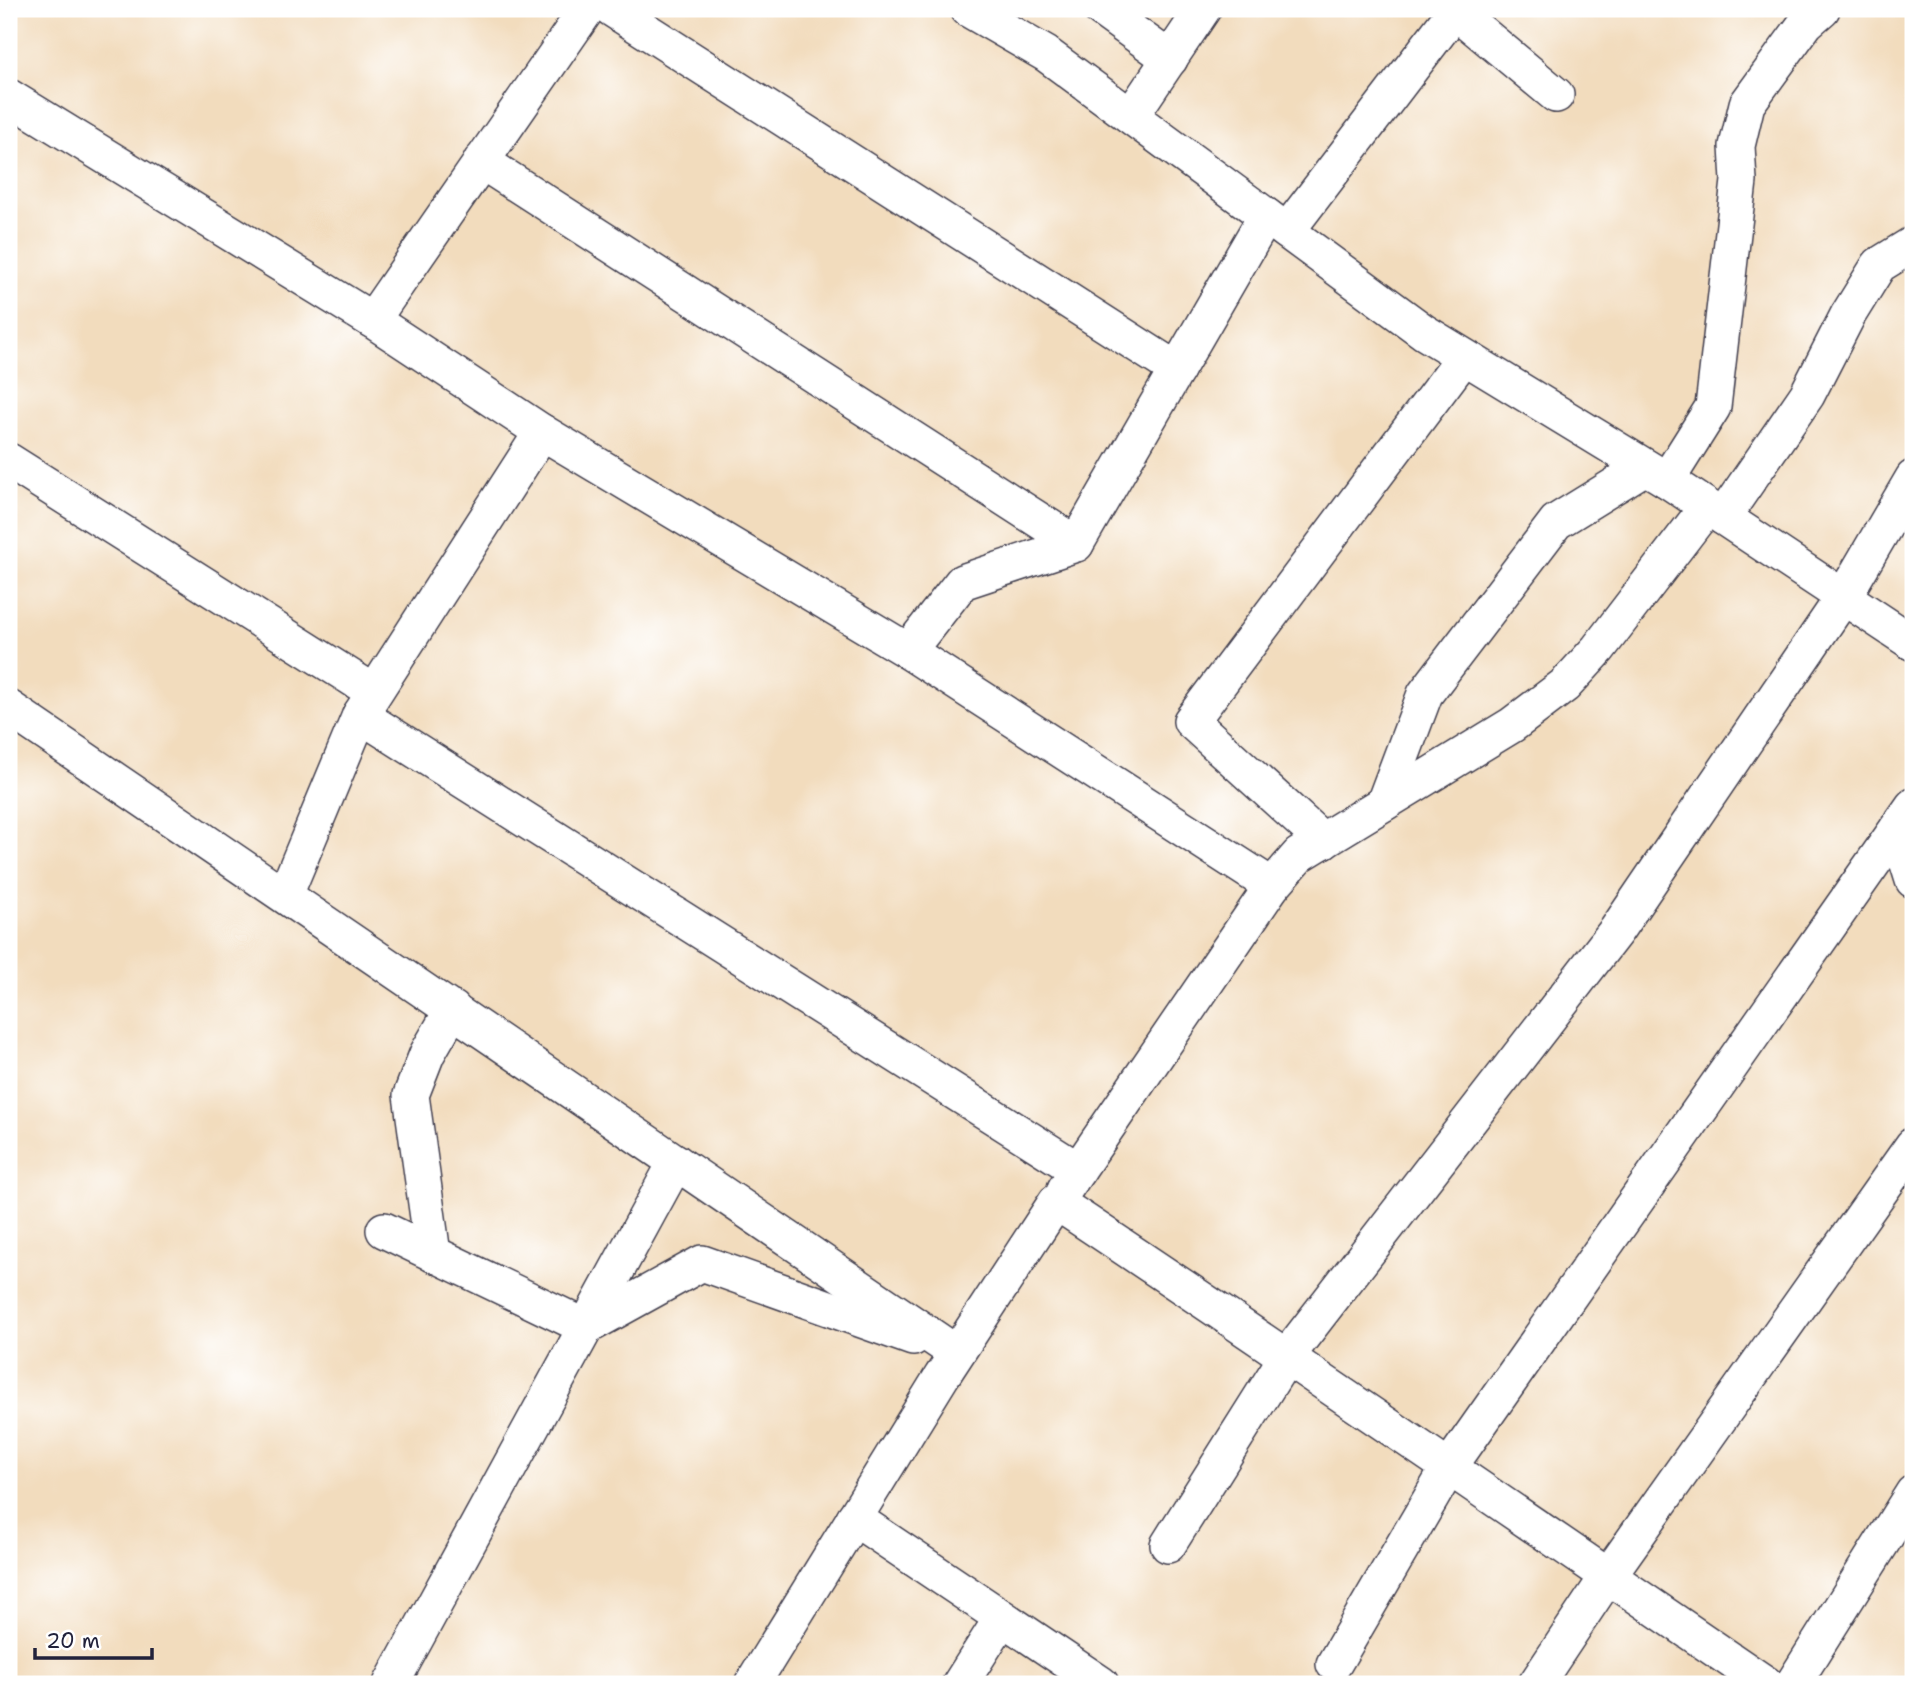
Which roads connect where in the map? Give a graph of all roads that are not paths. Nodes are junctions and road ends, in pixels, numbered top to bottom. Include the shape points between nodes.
1 (587, 9) edge
2 (612, 9) edge
3 (968, 9) edge
4 (1101, 9) edge
5 (1203, 9) edge
6 (1822, 9) edge
7 (1453, 10) edge
8 (1170, 60) junction
9 (1556, 95) dead end
10 (9, 97) edge
11 (1131, 116) junction
12 (481, 161) junction
13 (1277, 224) junction
14 (1913, 244) edge
15 (372, 320) junction
16 (1464, 357) junction
17 (1177, 370) junction
18 (542, 432) junction
19 (9, 461) edge
20 (1656, 474) junction
21 (1913, 478) edge
22 (1715, 512) junction
23 (1076, 544) junction
24 (1844, 596) junction
25 (1913, 643) edge
26 (908, 651) junction
27 (367, 704) junction
28 (9, 708) edge
29 (1384, 803) junction
30 (1905, 817) edge
31 (1323, 841) junction
32 (1913, 880) edge
33 (1272, 887) junction
34 (285, 895) junction
35 (453, 1009) junction
36 (1913, 1145) edge
37 (676, 1162) junction
38 (1078, 1170) junction
39 (1056, 1202) junction
40 (384, 1230) dead end
41 (433, 1254) junction
42 (586, 1327) junction
43 (956, 1353) junction
44 (1287, 1356) junction
45 (1448, 1469) junction
46 (1913, 1493) edge
47 (854, 1518) junction
48 (1168, 1545) dead end
49 (1608, 1577) junction
50 (1002, 1618) junction
51 (1335, 1664) dead end
52 (391, 1684) edge
53 (752, 1684) edge
54 (960, 1684) edge
55 (1101, 1684) edge
56 (1536, 1684) edge
57 (1766, 1684) edge
58 (1793, 1684) edge

1 - 12 street
2 - 17 street
3 - 11 street via 1046,54
4 - 8 street
5 - 8 street
6 - 20 street via 1805,23 1746,104 1737,146 1739,181 1713,407
7 - 9 street
7 - 13 street
8 - 11 street
10 - 15 street
11 - 13 street
12 - 15 street
12 - 23 street
13 - 16 street
13 - 17 street
14 - 22 street via 1879,265 1807,395
15 - 18 street
16 - 20 street
16 - 31 street via 1191,720
17 - 23 street
18 - 26 street
18 - 27 street
19 - 27 street
20 - 22 street
20 - 29 street via 1556,522 1425,694
21 - 24 street
22 - 24 street
22 - 29 street via 1565,685 1512,725
23 - 26 street via 962,582
24 - 25 street
24 - 44 street via 1616,931
26 - 33 street
27 - 34 street
27 - 38 street
28 - 34 street
29 - 31 street
30 - 32 street
30 - 45 street
31 - 33 street via 1299,855
33 - 38 street
34 - 35 street
35 - 37 street
35 - 41 street via 427,1054 411,1095
36 - 49 street
37 - 42 street
37 - 43 street
38 - 39 street
39 - 43 street
39 - 44 street
40 - 41 street
41 - 42 street
42 - 43 street via 702,1263
42 - 52 street
43 - 47 street
44 - 45 street
44 - 48 street
45 - 49 street
45 - 51 street
46 - 58 street
47 - 50 street
47 - 53 street
49 - 56 street
49 - 57 street
50 - 54 street
50 - 55 street

